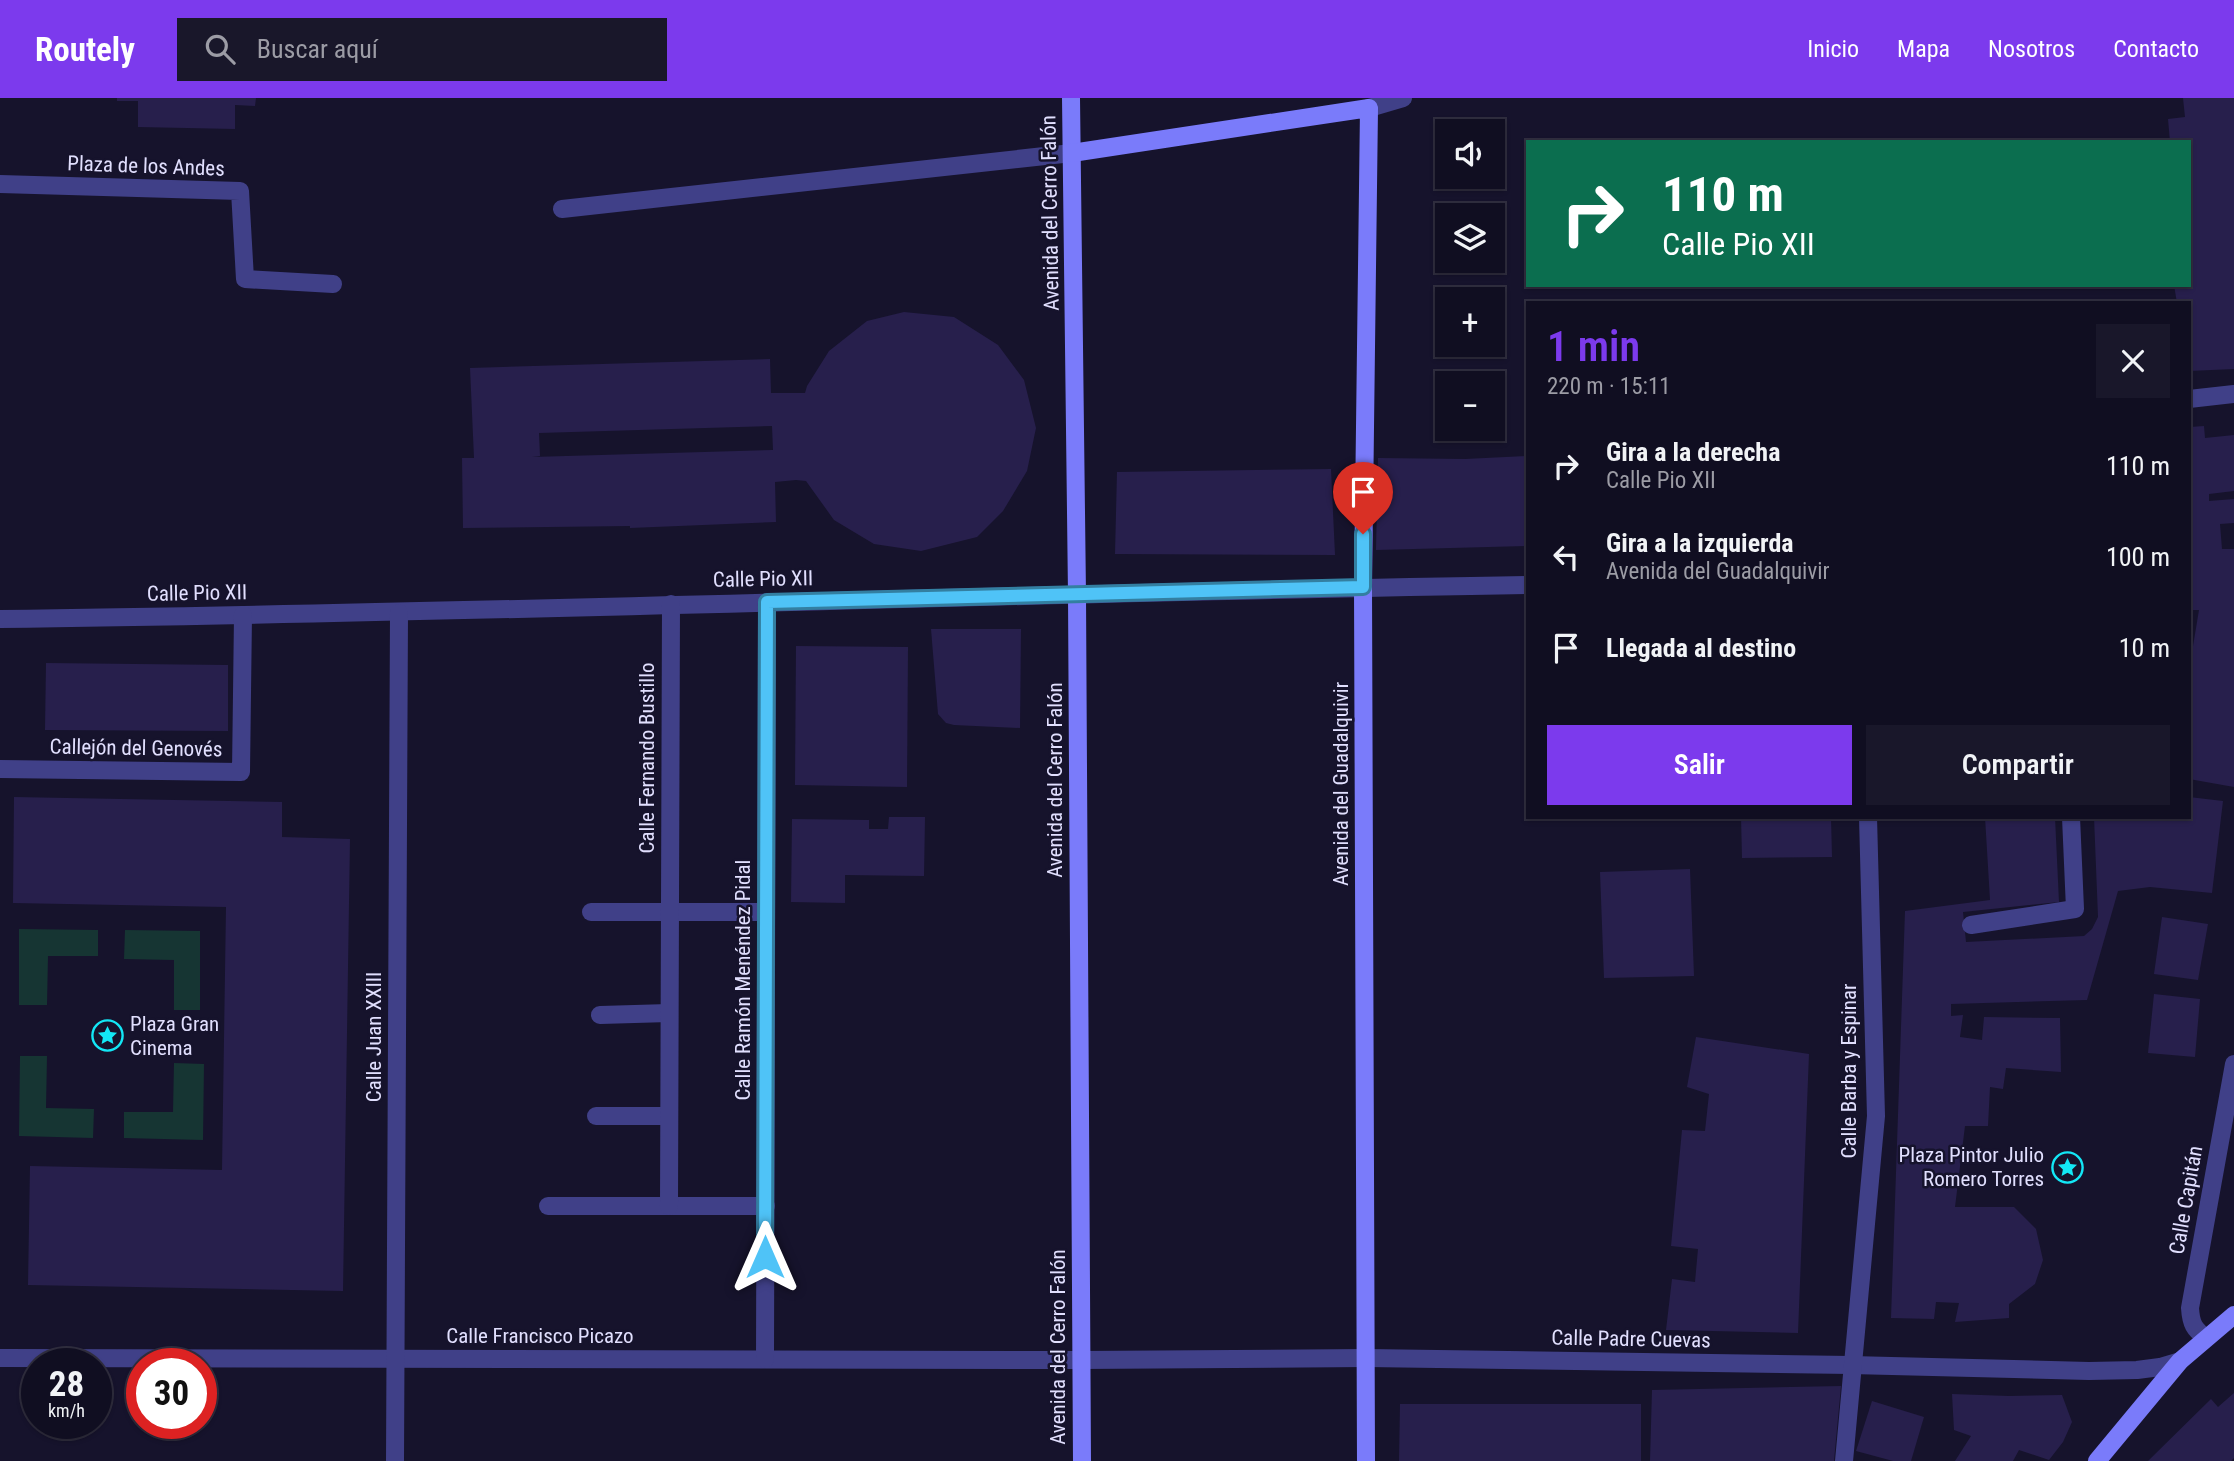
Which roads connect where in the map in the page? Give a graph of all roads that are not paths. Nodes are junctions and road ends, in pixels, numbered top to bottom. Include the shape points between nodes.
1 (1071, 98) edge
2 (1403, 98) edge
3 (1369, 108) junction
4 (1072, 153) junction
5 (0, 184) edge
6 (562, 209) dead end
7 (333, 284) dead end
8 (2234, 394) edge
9 (2191, 399) edge
10 (1526, 585) edge
11 (1363, 587) junction
12 (1077, 595) junction
13 (767, 602) junction
14 (671, 604) junction
15 (399, 613) junction
16 (243, 615) junction
17 (0, 619) edge
18 (0, 769) edge
19 (1868, 819) edge
20 (2071, 819) edge
21 (591, 912) dead end
22 (670, 912) junction
23 (766, 912) junction
24 (1971, 925) dead end
25 (669, 1013) junction
26 (600, 1014) dead end
27 (2234, 1063) edge
28 (596, 1116) dead end
29 (669, 1116) junction
30 (548, 1206) dead end
31 (669, 1206) junction
32 (766, 1206) junction
33 (2234, 1315) edge
34 (2206, 1338) junction
35 (0, 1358) edge
36 (394, 1359) junction
37 (765, 1359) junction
38 (1367, 1359) junction
39 (1081, 1360) junction
40 (2180, 1360) junction
41 (1852, 1365) junction
42 (2099, 1459) edge
43 (395, 1461) edge
44 (1082, 1461) edge
45 (1366, 1461) edge
46 (1844, 1461) edge

1 - 4 street, Avenida del Cerro Falón
2 - 3 street
3 - 4 street
3 - 11 street, Avenida del Guadalquivir
4 - 6 street
4 - 12 street, Avenida del Cerro Falón
5 - 7 street, Plaza de los Andes via 240,191 244,279
8 - 9 street
10 - 11 street, Calle Pio XII
11 - 12 street, Calle Pio XII
11 - 38 street, Avenida del Guadalquivir
12 - 13 street, Calle Pio XII
12 - 39 street, Avenida del Cerro Falón
13 - 14 street, Calle Pio XII
13 - 23 street, Calle Ramón Menéndez Pidal
14 - 15 street, Calle Pio XII
14 - 22 street, Calle Fernando Bustillo
15 - 16 street, Calle Pio XII
15 - 36 street, Calle Juan XXIII
16 - 17 street, Calle Pio XII
16 - 18 street, Callejón del Genovés via 241,772
19 - 41 street, Calle Barba y Espinar via 1876,1115
20 - 24 street via 2075,909
21 - 22 street
22 - 23 street
22 - 25 street, Calle Fernando Bustillo
23 - 32 street, Calle Ramón Menéndez Pidal
25 - 26 street
25 - 29 street, Calle Fernando Bustillo
27 - 34 street, Calle Capitán via 2190,1308 2194,1329
28 - 29 street
29 - 31 street, Calle Fernando Bustillo
30 - 31 street
31 - 32 street
32 - 37 street, Calle Ramón Menéndez Pidal
33 - 34 street
34 - 40 street
35 - 36 street, Calle Francisco Picazo
36 - 37 street, Calle Francisco Picazo
36 - 43 street, Calle Juan XXIII
37 - 39 street, Calle Francisco Picazo
38 - 39 street, Calle Padre Cuevas
38 - 41 street, Calle Padre Cuevas
38 - 45 street, Avenida del Guadalquivir
39 - 44 street, Avenida del Cerro Falón
40 - 41 street, Calle Padre Cuevas via 2137,1370 2089,1371
40 - 42 street
41 - 46 street, Calle Barba y Espinar

